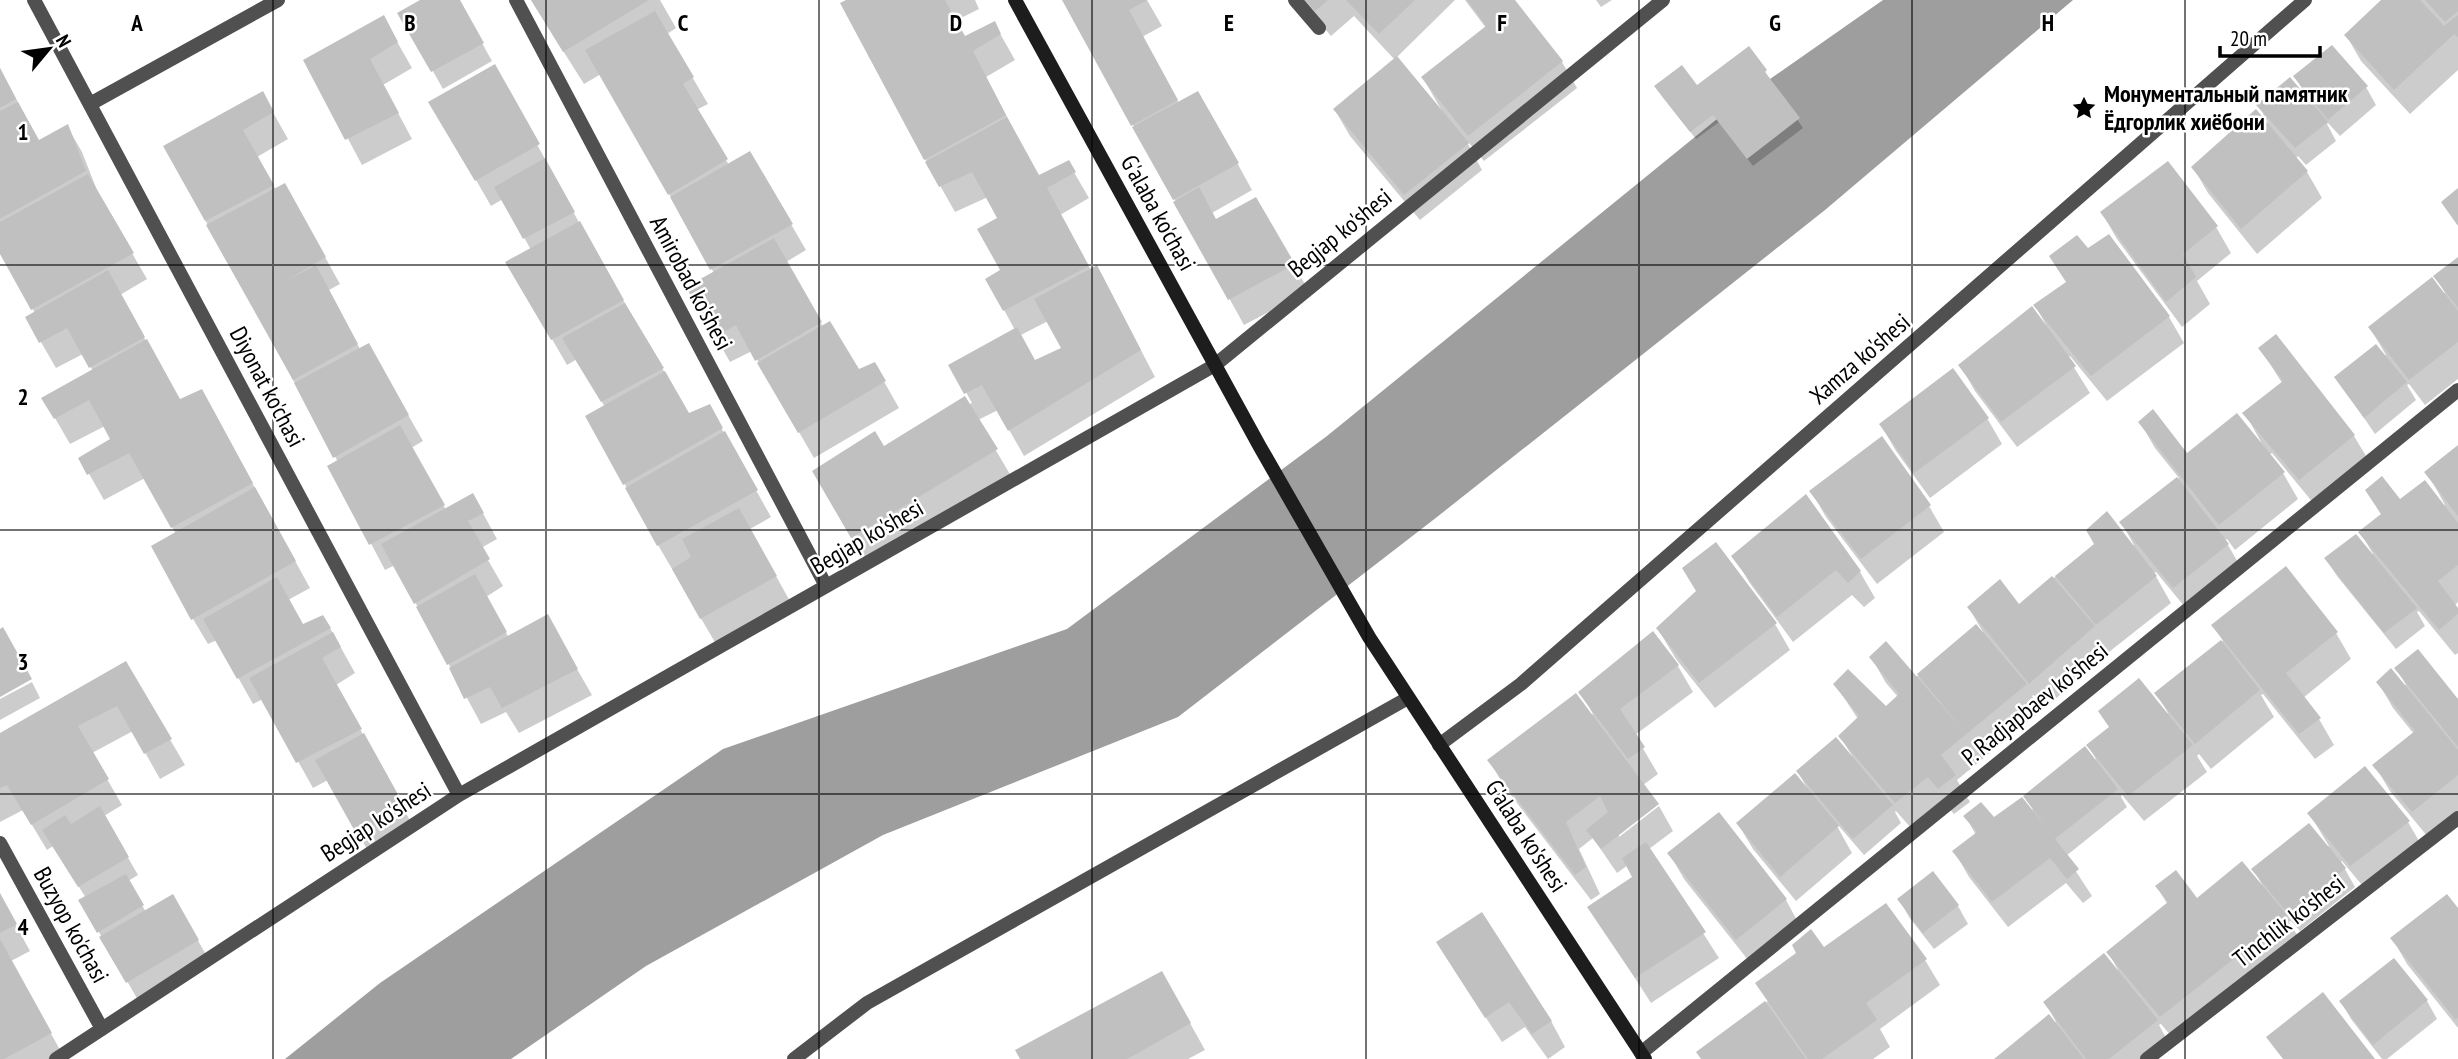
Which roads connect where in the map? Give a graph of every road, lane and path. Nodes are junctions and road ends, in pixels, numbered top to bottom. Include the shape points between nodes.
1 (34, 0) edge
2 (278, 0) edge
3 (516, 0) edge
4 (1015, 0) edge
5 (1295, 0) edge
6 (1662, 0) edge
7 (2305, 0) edge
8 (1320, 29) dead end
9 (90, 104) junction
10 (1215, 365) junction
11 (2458, 390) edge
12 (826, 586) junction
13 (1368, 637) joint
14 (1408, 698) junction
15 (1439, 745) junction
16 (459, 795) junction
17 (2458, 818) edge
18 (0, 843) edge
19 (102, 1029) junction
20 (1643, 1056) edge
21 (56, 1059) edge
22 (794, 1059) edge
23 (2147, 1059) edge

1 - 9 street, Diyonat ko'chasi
2 - 9 street
3 - 12 street, Amirobad ko'shesi
4 - 10 street, G'alaba ko'chasi
5 - 8 street
6 - 10 street, Begjap ko'shesi
7 - 15 street, Xamza ko'shesi via 1521,684
9 - 16 street, Diyonat ko'chasi
10 - 12 street, Begjap ko'shesi
10 - 13 street, G'alaba ko'chasi
11 - 20 street, P. Radjapbaev ko'shesi
12 - 16 street, Begjap ko'shesi
13 - 14 street, G'alaba ko'shesi
14 - 15 street, G'alaba ko'shesi
14 - 22 street via 867,1003
15 - 20 street, G'alaba ko'shesi
16 - 19 street, Begjap ko'shesi
17 - 23 street, Tinchlik ko'shesi
18 - 19 street, Buzyop ko'chasi
19 - 21 street, Begjap ko'shesi

